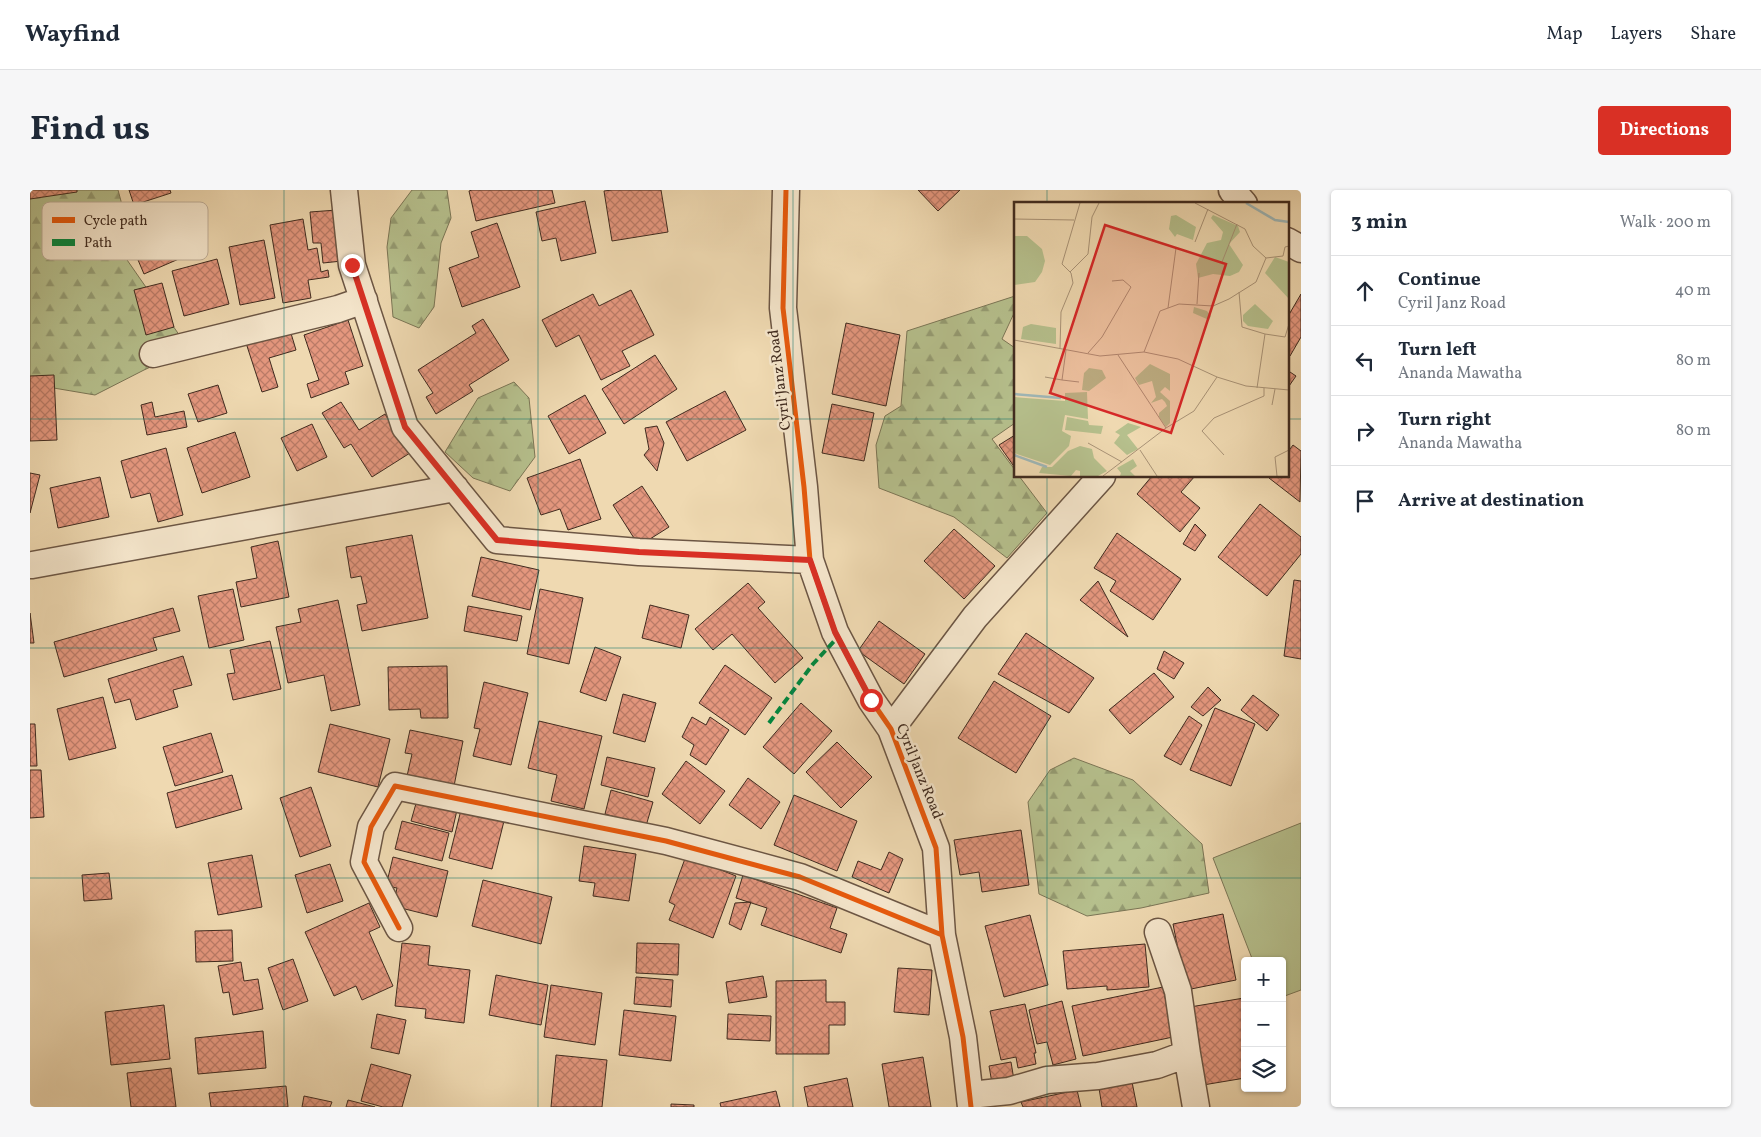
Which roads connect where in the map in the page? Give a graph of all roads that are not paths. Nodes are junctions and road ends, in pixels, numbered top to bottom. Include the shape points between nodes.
1 (344, 190) edge
2 (786, 190) edge
3 (1232, 190) edge
4 (1242, 202) edge
5 (1288, 242) edge
6 (1301, 249) edge
7 (364, 300) junction
8 (153, 354) dead end
9 (1100, 478) edge
10 (455, 488) junction
11 (810, 560) junction
12 (32, 565) dead end
13 (891, 729) junction
14 (399, 928) dead end
15 (1158, 932) dead end
16 (942, 935) junction
17 (1187, 1054) junction
18 (971, 1101) edge
19 (1196, 1107) edge

1 - 7 street via 352,265
2 - 11 street, Cyril Janz Road via 783,308
3 - 4 street
5 - 6 street
7 - 8 street
7 - 10 street via 405,427
9 - 13 street via 975,617
10 - 11 street via 497,540 639,552
10 - 12 street
11 - 13 street, Cyril Janz Road via 835,632 871,700
13 - 16 street, Cyril Janz Road via 936,848
14 - 16 street via 364,862 371,827 395,786 666,841 800,877
15 - 17 street via 1178,991
16 - 18 street, Cyril Janz Road via 963,1037
17 - 18 street via 1157,1065 1098,1076 1047,1080
17 - 19 street

